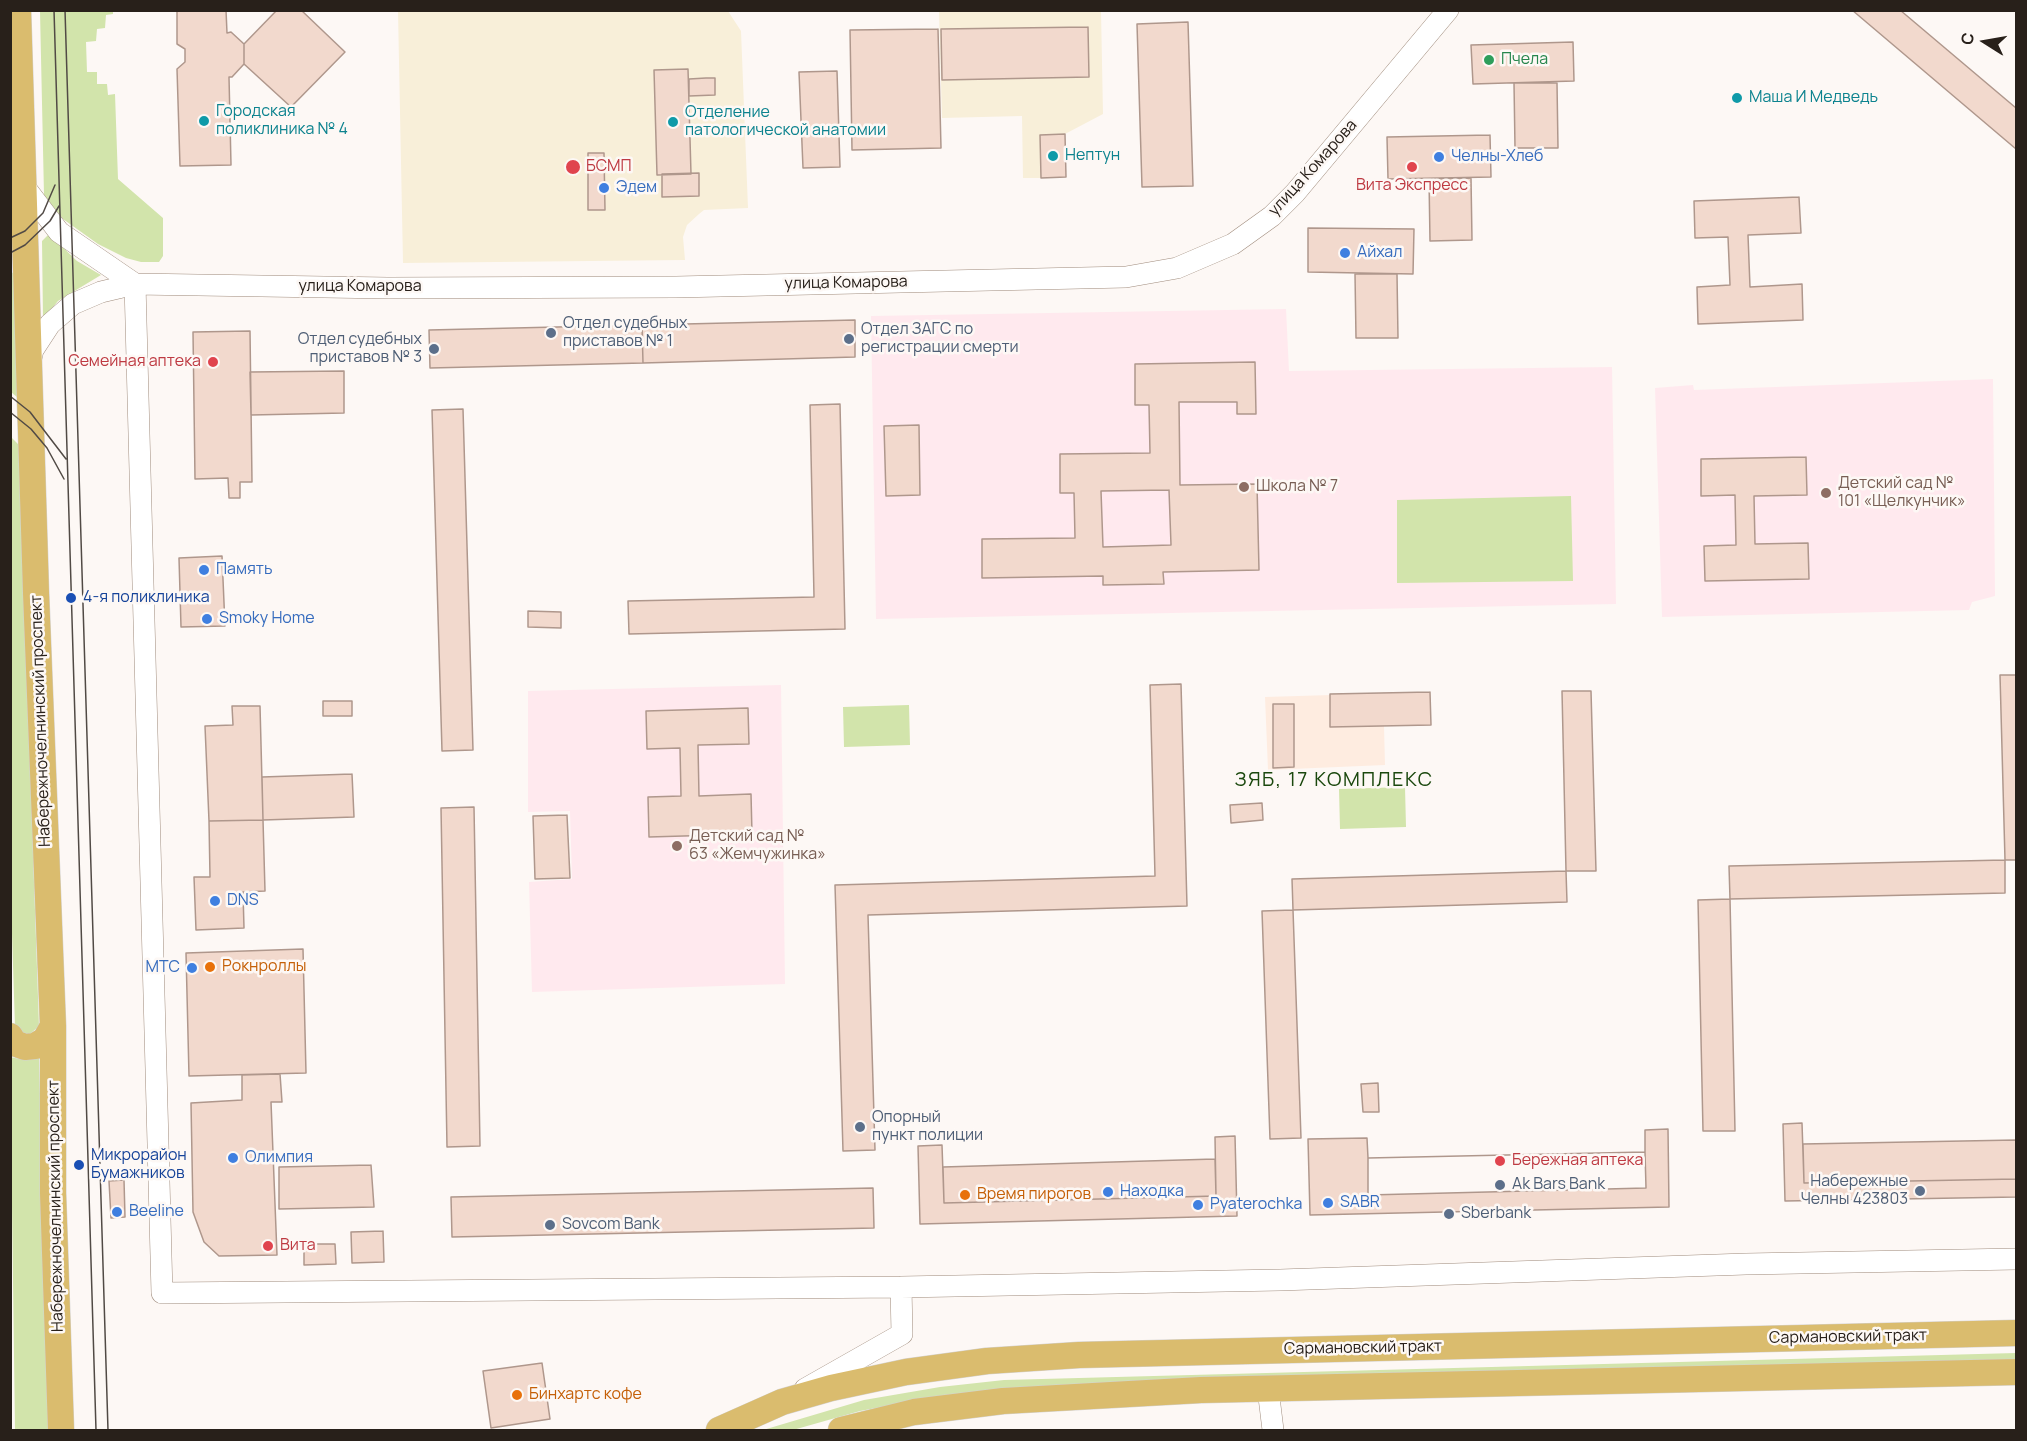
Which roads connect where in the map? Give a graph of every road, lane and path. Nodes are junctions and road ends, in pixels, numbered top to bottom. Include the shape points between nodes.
1 (18, 10) edge
2 (1448, 10) edge
3 (23, 185) junction
4 (135, 284) junction
5 (29, 366) junction
6 (53, 1026) junction
7 (10, 1036) edge
8 (2016, 1260) edge
9 (902, 1287) junction
10 (2016, 1332) edge
11 (2016, 1372) edge
12 (1268, 1389) junction
13 (782, 1402) junction
14 (61, 1431) edge
15 (719, 1431) edge
16 (842, 1431) edge
17 (1273, 1431) edge

1 - 3 main road, Набережночелнинский проспект
2 - 4 street, улица Комарова via 1272,216 1233,244 1205,258 1151,274 676,287
3 - 4 street via 59,232
3 - 5 main road, Набережночелнинский проспект
4 - 5 street, улица Комарова via 73,304 50,324 33,350
4 - 9 street via 162,1293
5 - 6 main road, Набережночелнинский проспект
6 - 7 main road via 45,1041 35,1046 14,1043
6 - 14 main road, Набережночелнинский проспект via 53,1193
8 - 9 street
9 - 13 street via 902,1334
10 - 13 main road, Сармановский тракт via 1067,1356 906,1372
11 - 12 main road
12 - 16 main road via 1003,1401 914,1412
12 - 17 street
13 - 15 main road, Сармановский тракт

